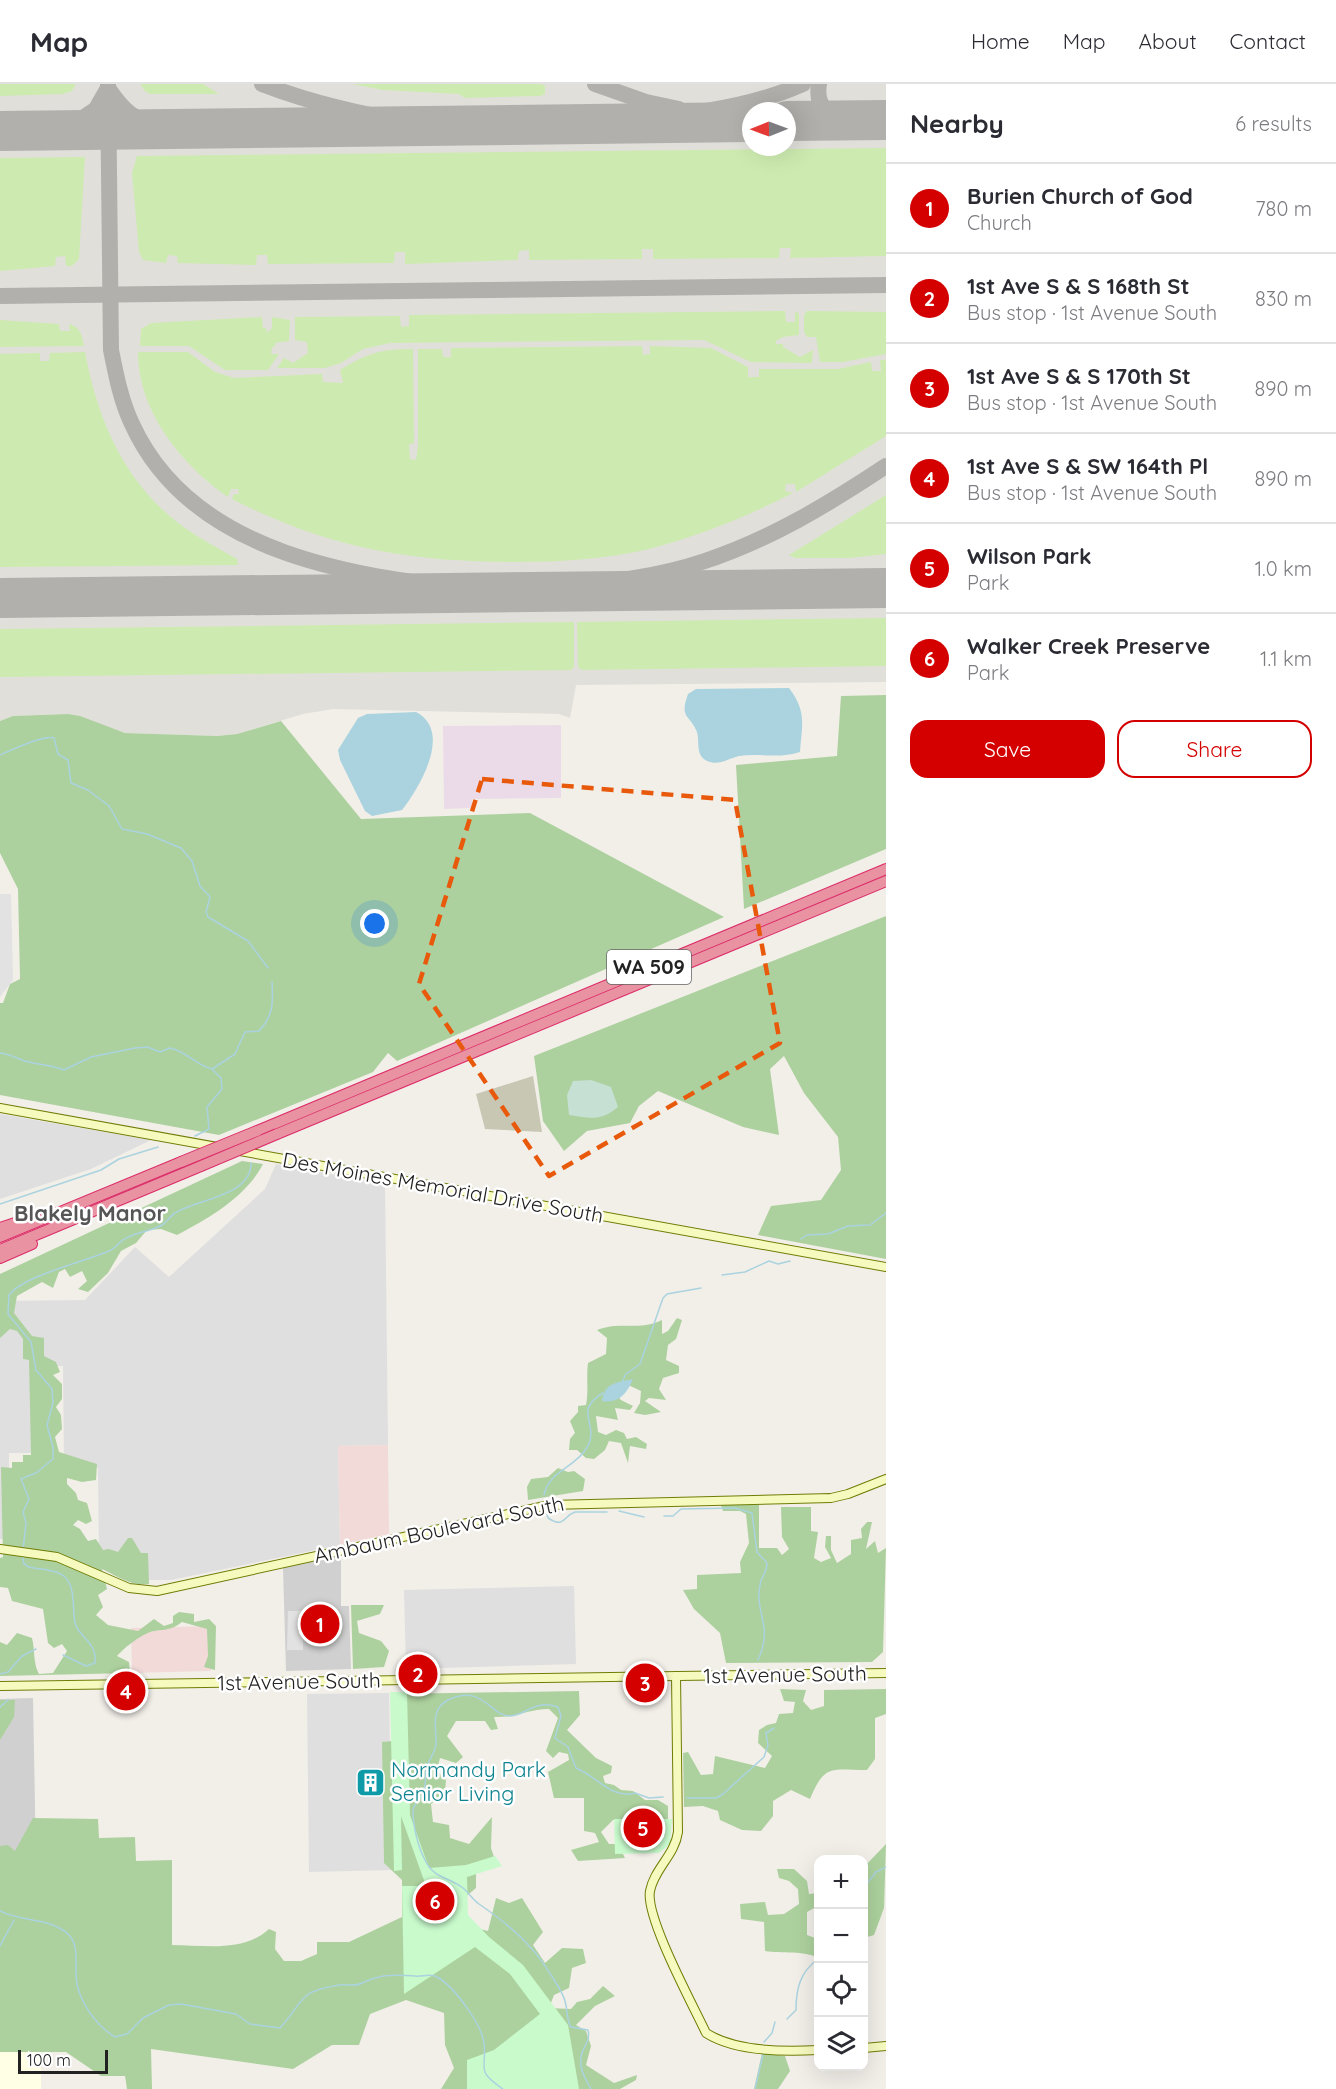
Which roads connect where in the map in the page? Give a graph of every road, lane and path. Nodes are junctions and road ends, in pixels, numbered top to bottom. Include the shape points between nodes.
1 (886, 868) edge
2 (886, 880) edge
3 (412, 1072) junction
4 (368, 1090) junction
5 (0, 1108) edge
6 (124, 1200) junction
7 (65, 1211) junction
8 (0, 1228) edge
9 (0, 1237) edge
10 (0, 1250) edge
11 (0, 1258) edge
12 (886, 1266) edge
13 (886, 1479) edge
14 (4, 1549) edge
15 (886, 1673) edge
16 (676, 1676) junction
17 (0, 1686) edge
18 (886, 2046) edge
19 (868, 2048) edge
20 (814, 2050) edge

1 - 3 highway, WA 509
2 - 3 highway, WA 509
3 - 4 highway, WA 509
4 - 6 highway, WA 509, bridge
4 - 7 highway, WA 509, bridge via 257,1131
5 - 12 main road, Des Moines Memorial Drive South
6 - 10 highway, WA 509
6 - 11 highway
7 - 8 highway via 48,1212
7 - 9 highway, WA 509
13 - 14 main road, Ambaum Boulevard South via 831,1498 549,1504 157,1591 129,1588 81,1565 33,1551
15 - 16 main road, 1st Avenue South
16 - 17 main road, 1st Avenue South
16 - 20 main road via 679,1827 677,1840 652,1882 651,1910 706,2033 760,2048
18 - 19 main road

